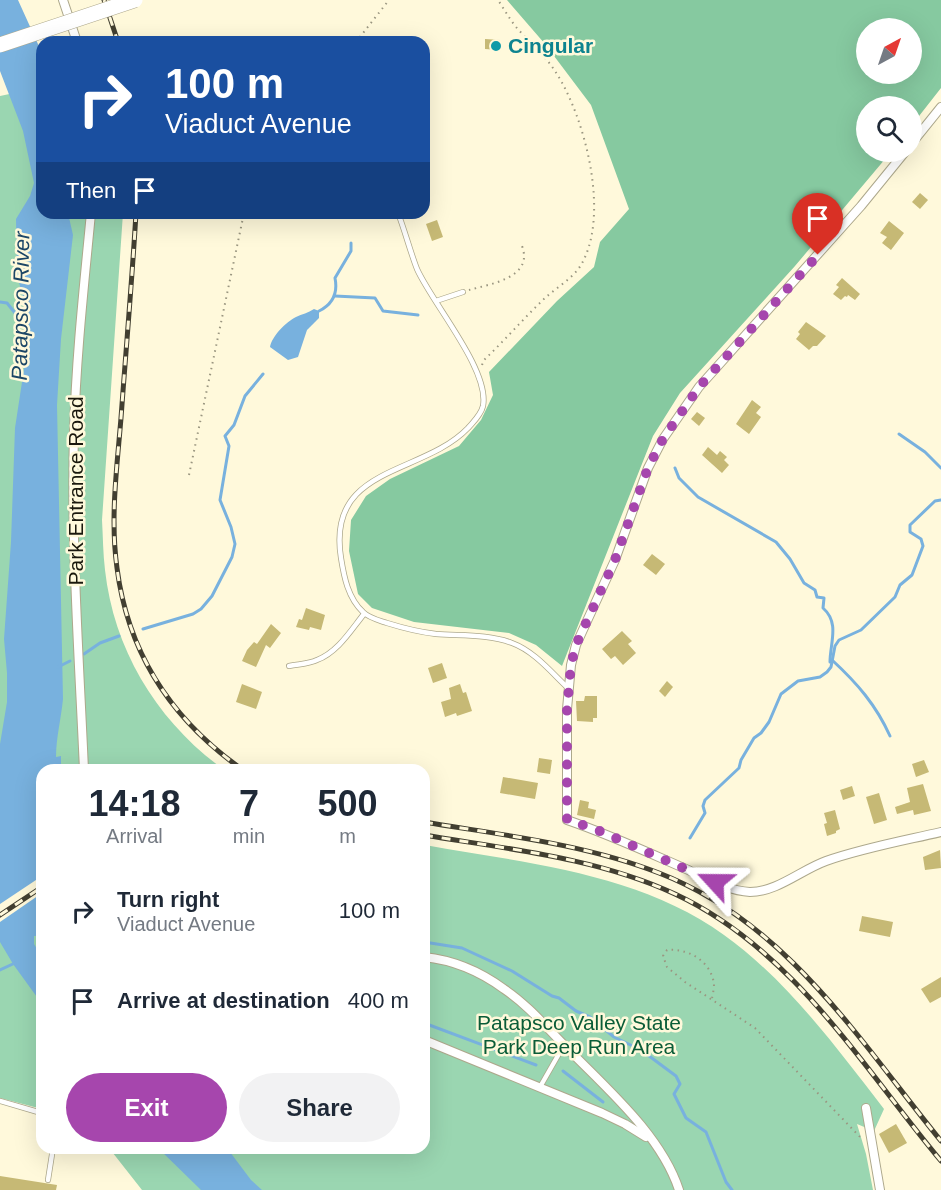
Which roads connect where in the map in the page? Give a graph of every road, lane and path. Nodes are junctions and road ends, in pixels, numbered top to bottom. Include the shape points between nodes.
1 (63, 0) edge
2 (135, 0) edge
3 (389, 0) edge
4 (498, 0) edge
5 (75, 36) edge
6 (361, 36) edge
7 (0, 45) edge
8 (941, 106) edge
9 (922, 130) edge
10 (897, 162) edge
11 (90, 219) edge
12 (243, 219) edge
13 (400, 219) edge
14 (522, 246) dead end
15 (463, 292) joint
16 (436, 301) junction
17 (480, 376) junction
18 (189, 475) dead end
19 (364, 614) junction
20 (289, 666) dead end
21 (568, 688) junction
22 (84, 764) edge
23 (941, 831) edge
24 (430, 958) edge
25 (712, 998) junction
26 (430, 1042) edge
27 (564, 1045) junction
28 (540, 1087) junction
29 (0, 1101) edge
30 (866, 1108) dead end
31 (36, 1111) edge
32 (651, 1140) junction
33 (52, 1154) edge
34 (875, 1155) junction
35 (48, 1180) dead end
36 (679, 1190) edge
37 (880, 1190) edge

1 - 5 street
2 - 7 highway, bridge
3 - 6 path
4 - 17 path via 555,71 573,105 591,170 594,209 589,242 579,267 484,360
8 - 9 street
10 - 21 street via 699,387 663,439 576,645
11 - 22 street, Park Entrance Road via 74,434
12 - 18 path
13 - 16 lane via 418,269
14 - 15 path via 521,269 507,278
15 - 16 lane
16 - 17 lane
17 - 19 lane via 483,408 462,433 449,444 377,477 355,494 348,505 339,541 340,556 349,594
19 - 20 lane via 326,655
19 - 21 lane via 407,629 512,643 538,660
21 - 23 street via 567,820 715,882 752,892 774,886 823,862
24 - 27 street via 460,965 505,989
25 - 25 path via 667,967 663,956 668,950 688,952 700,959 714,983
25 - 34 path via 755,1028
26 - 28 street
27 - 28 lane
27 - 32 street
28 - 32 street via 626,1124
29 - 31 lane
30 - 34 street
32 - 36 street via 667,1162
33 - 35 lane
34 - 37 street

